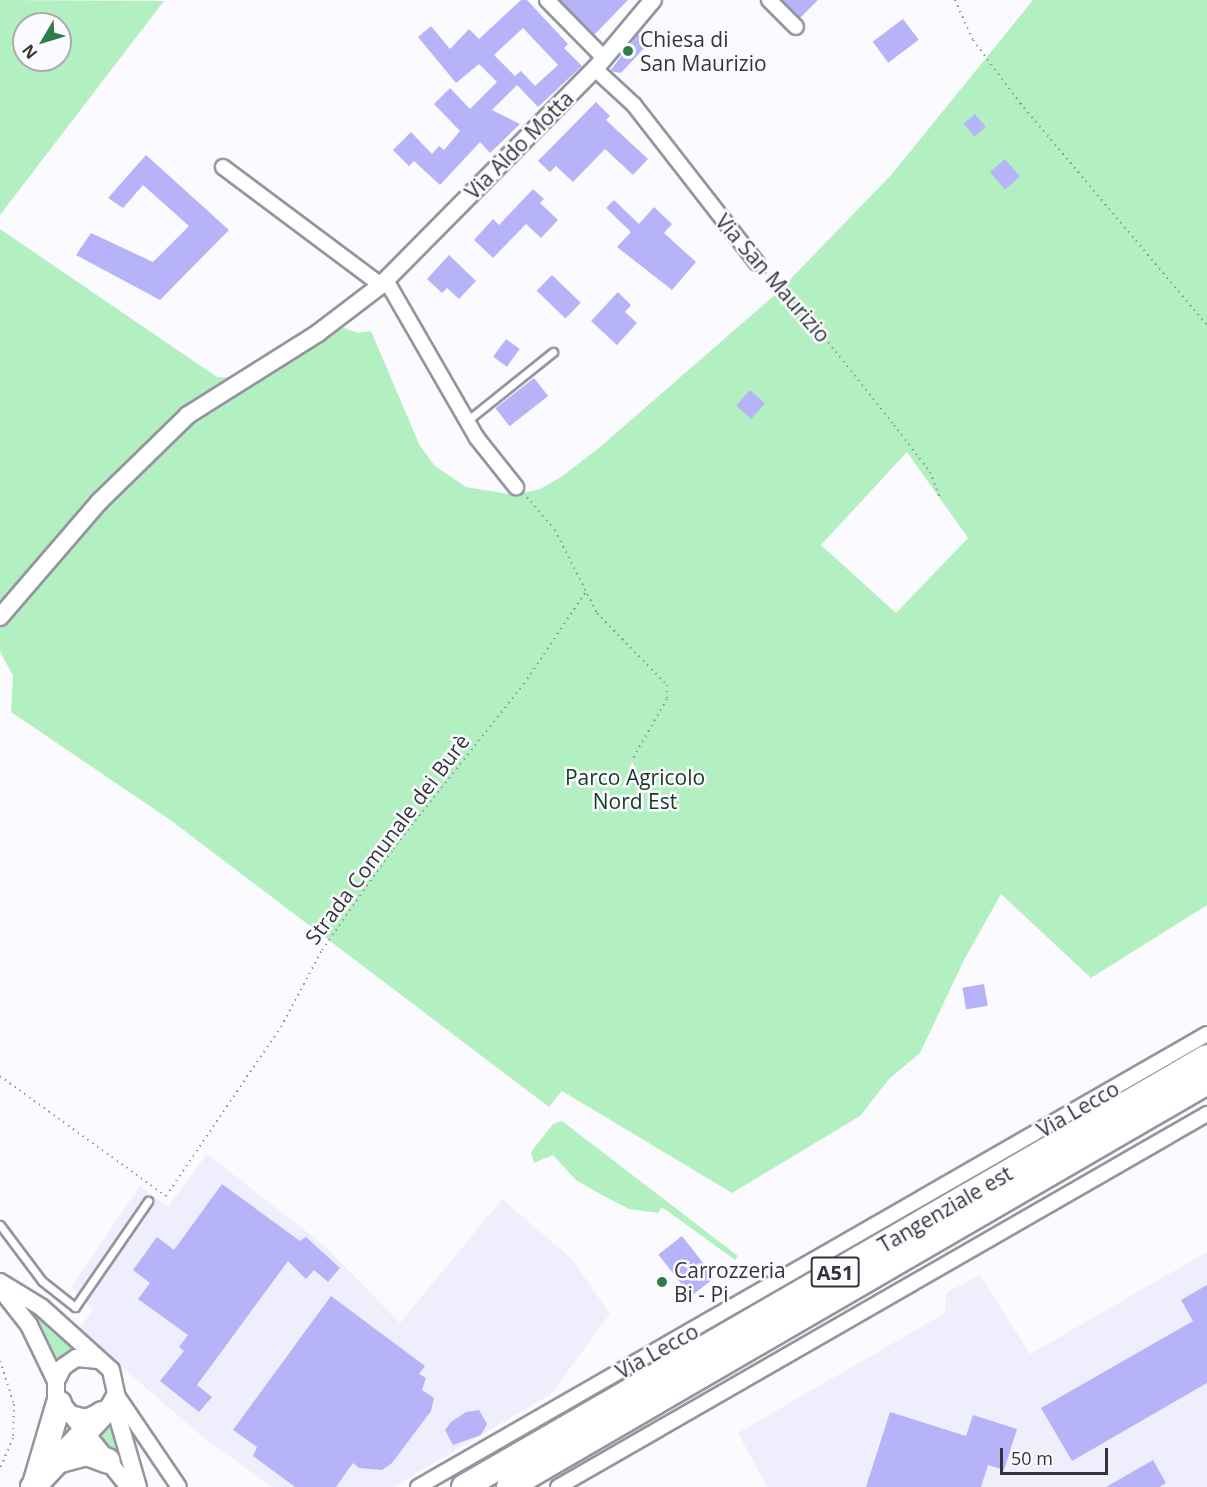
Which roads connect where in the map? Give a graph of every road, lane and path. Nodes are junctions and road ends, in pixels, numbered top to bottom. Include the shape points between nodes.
1 (547, 0) edge
2 (653, 0) edge
3 (769, 0) edge
4 (955, 0) edge
5 (796, 27) dead end
6 (598, 63) junction
7 (222, 167) dead end
8 (757, 263) joint
9 (383, 283) junction
10 (1207, 325) edge
11 (553, 352) dead end
12 (468, 420) junction
13 (516, 487) joint
14 (939, 496) dead end
15 (585, 593) junction
16 (0, 617) edge
17 (633, 758) dead end
18 (1207, 1034) edge
19 (1207, 1057) edge
20 (0, 1076) edge
21 (1207, 1082) edge
22 (1207, 1114) edge
23 (148, 1201) dead end
24 (0, 1225) edge
25 (0, 1282) edge
26 (0, 1288) edge
27 (98, 1360) junction
28 (0, 1361) edge
29 (110, 1403) junction
30 (67, 1407) junction
31 (61, 1460) junction
32 (108, 1461) junction
33 (0, 1469) edge
34 (34, 1487) edge
35 (129, 1487) edge
36 (138, 1487) edge
37 (179, 1487) edge
38 (418, 1487) edge
39 (464, 1487) edge
40 (510, 1487) edge
41 (558, 1487) edge

1 - 6 street, Via San Maurizio
2 - 6 street, Via Aldo Motta
3 - 5 street
4 - 10 path via 973,40 1020,103
6 - 8 street, Via San Maurizio
6 - 9 street, Via Aldo Motta
7 - 9 street
8 - 14 path, Via San Maurizio via 806,314 894,424 930,472
9 - 12 street
9 - 16 street, Via Aldo Motta via 318,333 188,415 99,502
11 - 12 lane
12 - 13 street via 477,438
13 - 15 path via 555,530
15 - 17 path via 615,635 667,686 667,699
15 - 20 path, Strada Comunale dei Burè via 524,684 393,849 322,950 281,1027 166,1196
18 - 38 street, Via Lecco
19 - 39 highway, Tangenziale est / A51
21 - 40 highway, Tangenziale est / A51
22 - 41 street
23 - 24 lane via 75,1307 42,1281
25 - 27 street via 40,1307
26 - 30 street via 29,1325
27 - 29 street via 111,1370
27 - 30 street via 84,1357 69,1362
28 - 33 path via 14,1404 13,1438
29 - 30 highway
29 - 36 street
29 - 37 street
30 - 31 highway
30 - 32 street
30 - 34 highway
31 - 32 highway via 87,1453
31 - 34 highway
32 - 35 street

